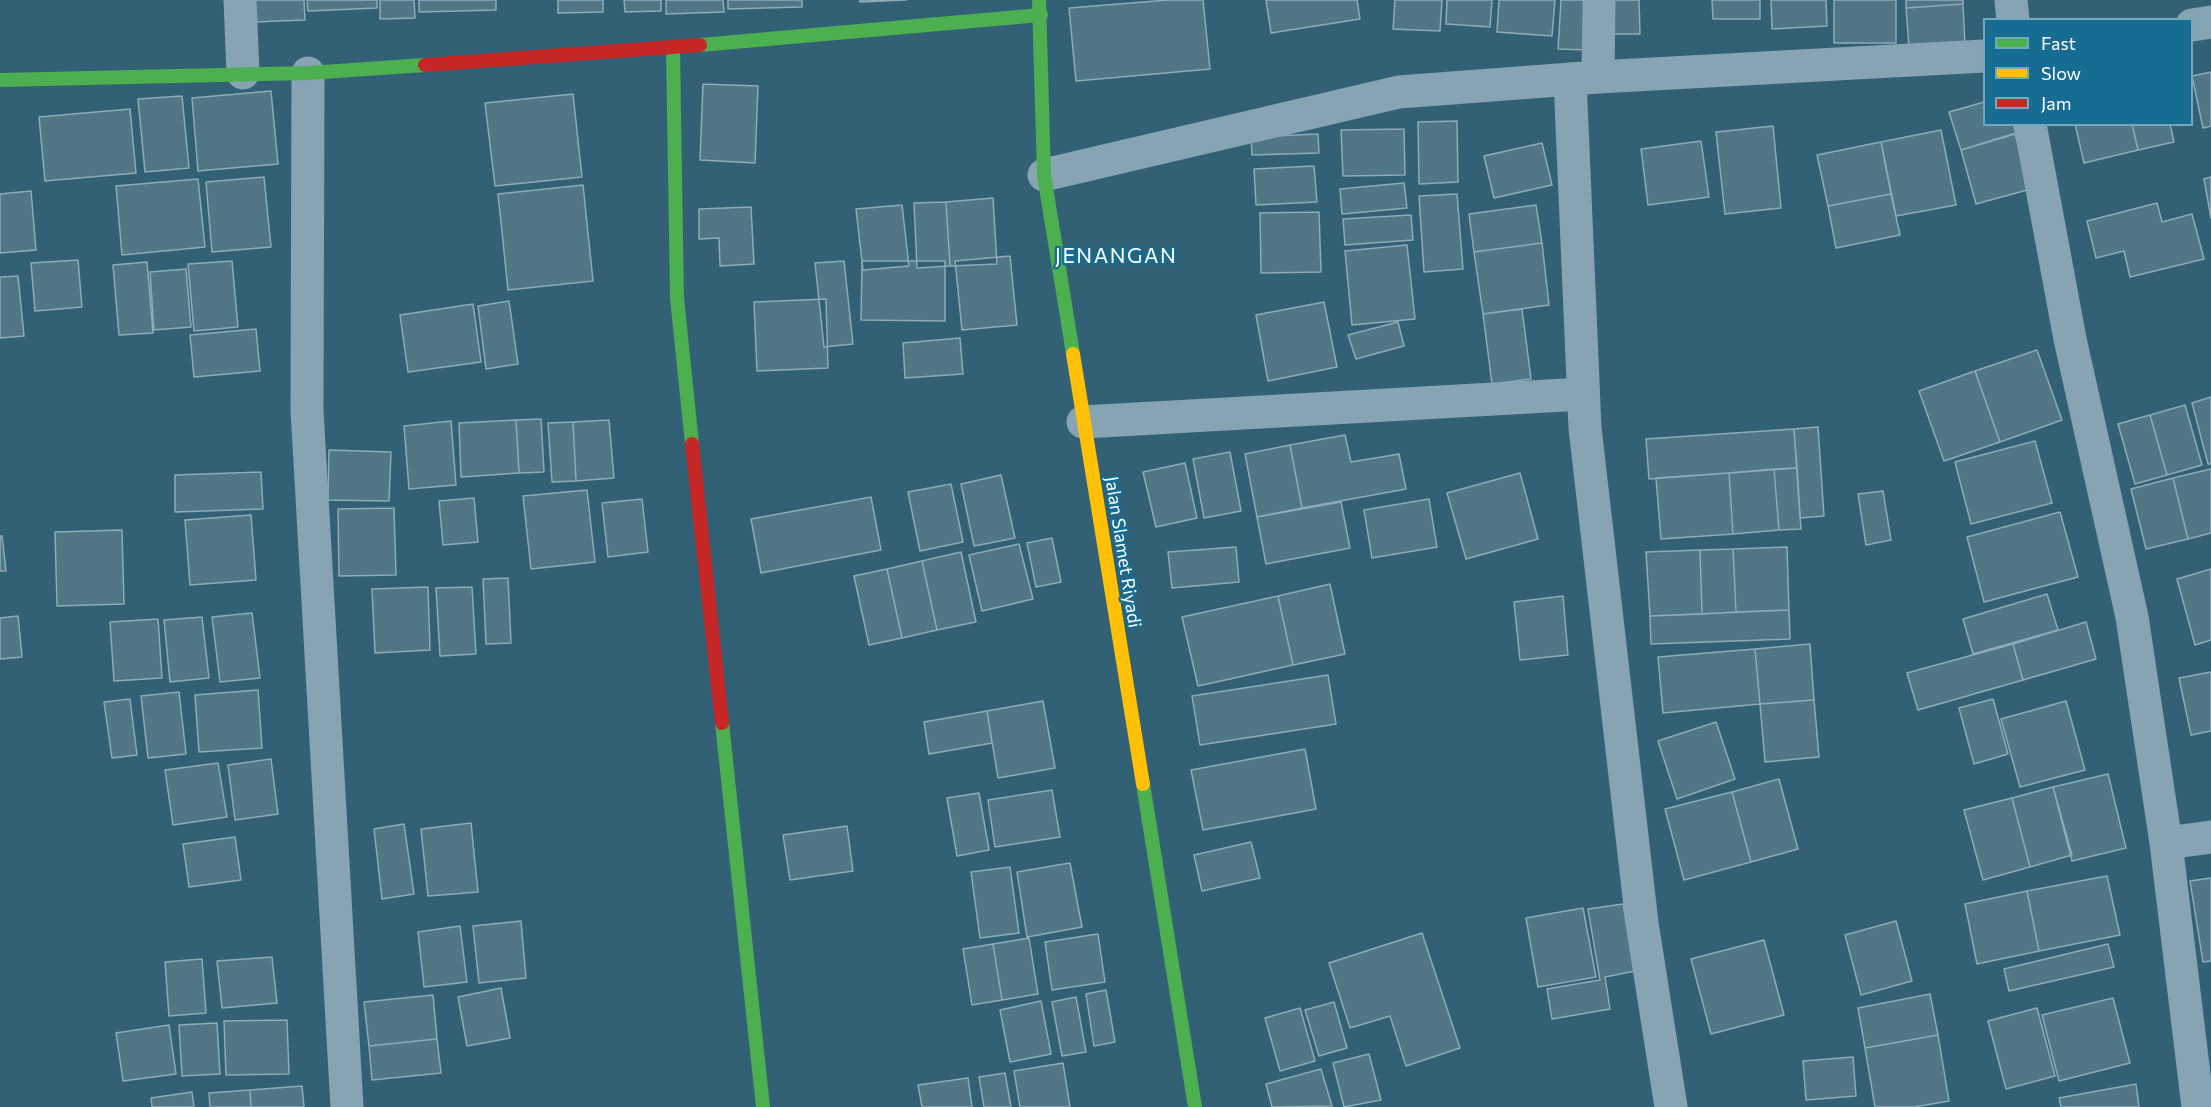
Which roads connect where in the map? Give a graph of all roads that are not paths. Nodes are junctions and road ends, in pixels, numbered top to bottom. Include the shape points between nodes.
1 (240, 0) edge
2 (1039, 0) edge
3 (1599, 0) edge
4 (2011, 0) edge
5 (1041, 15) junction
6 (2013, 18) edge
7 (2211, 22) edge
8 (2193, 25) edge
9 (674, 47) junction
10 (1983, 56) edge
11 (243, 72) junction
12 (308, 73) junction
13 (1584, 78) junction
14 (0, 80) edge
15 (2030, 126) edge
16 (1044, 175) junction
17 (1583, 394) junction
18 (1083, 422) junction
19 (2211, 837) edge
20 (2166, 843) junction
21 (348, 1107) edge
22 (763, 1107) edge
23 (1195, 1107) edge
24 (1671, 1107) edge
25 (2198, 1107) edge

1 - 11 street
2 - 5 street, Jalan Slamet Riyadi
3 - 13 street
4 - 6 street
5 - 9 street
5 - 16 street, Jalan Slamet Riyadi
7 - 8 street
9 - 12 street
9 - 22 street via 677,298
10 - 13 street
11 - 12 street
11 - 14 street
12 - 21 street via 307,410
13 - 16 street via 1399,92
13 - 17 street
15 - 20 street via 2070,339 2132,617
16 - 18 street, Jalan Slamet Riyadi
17 - 18 street
17 - 24 street via 1642,923
18 - 23 street, Jalan Slamet Riyadi
19 - 20 street
20 - 25 street

